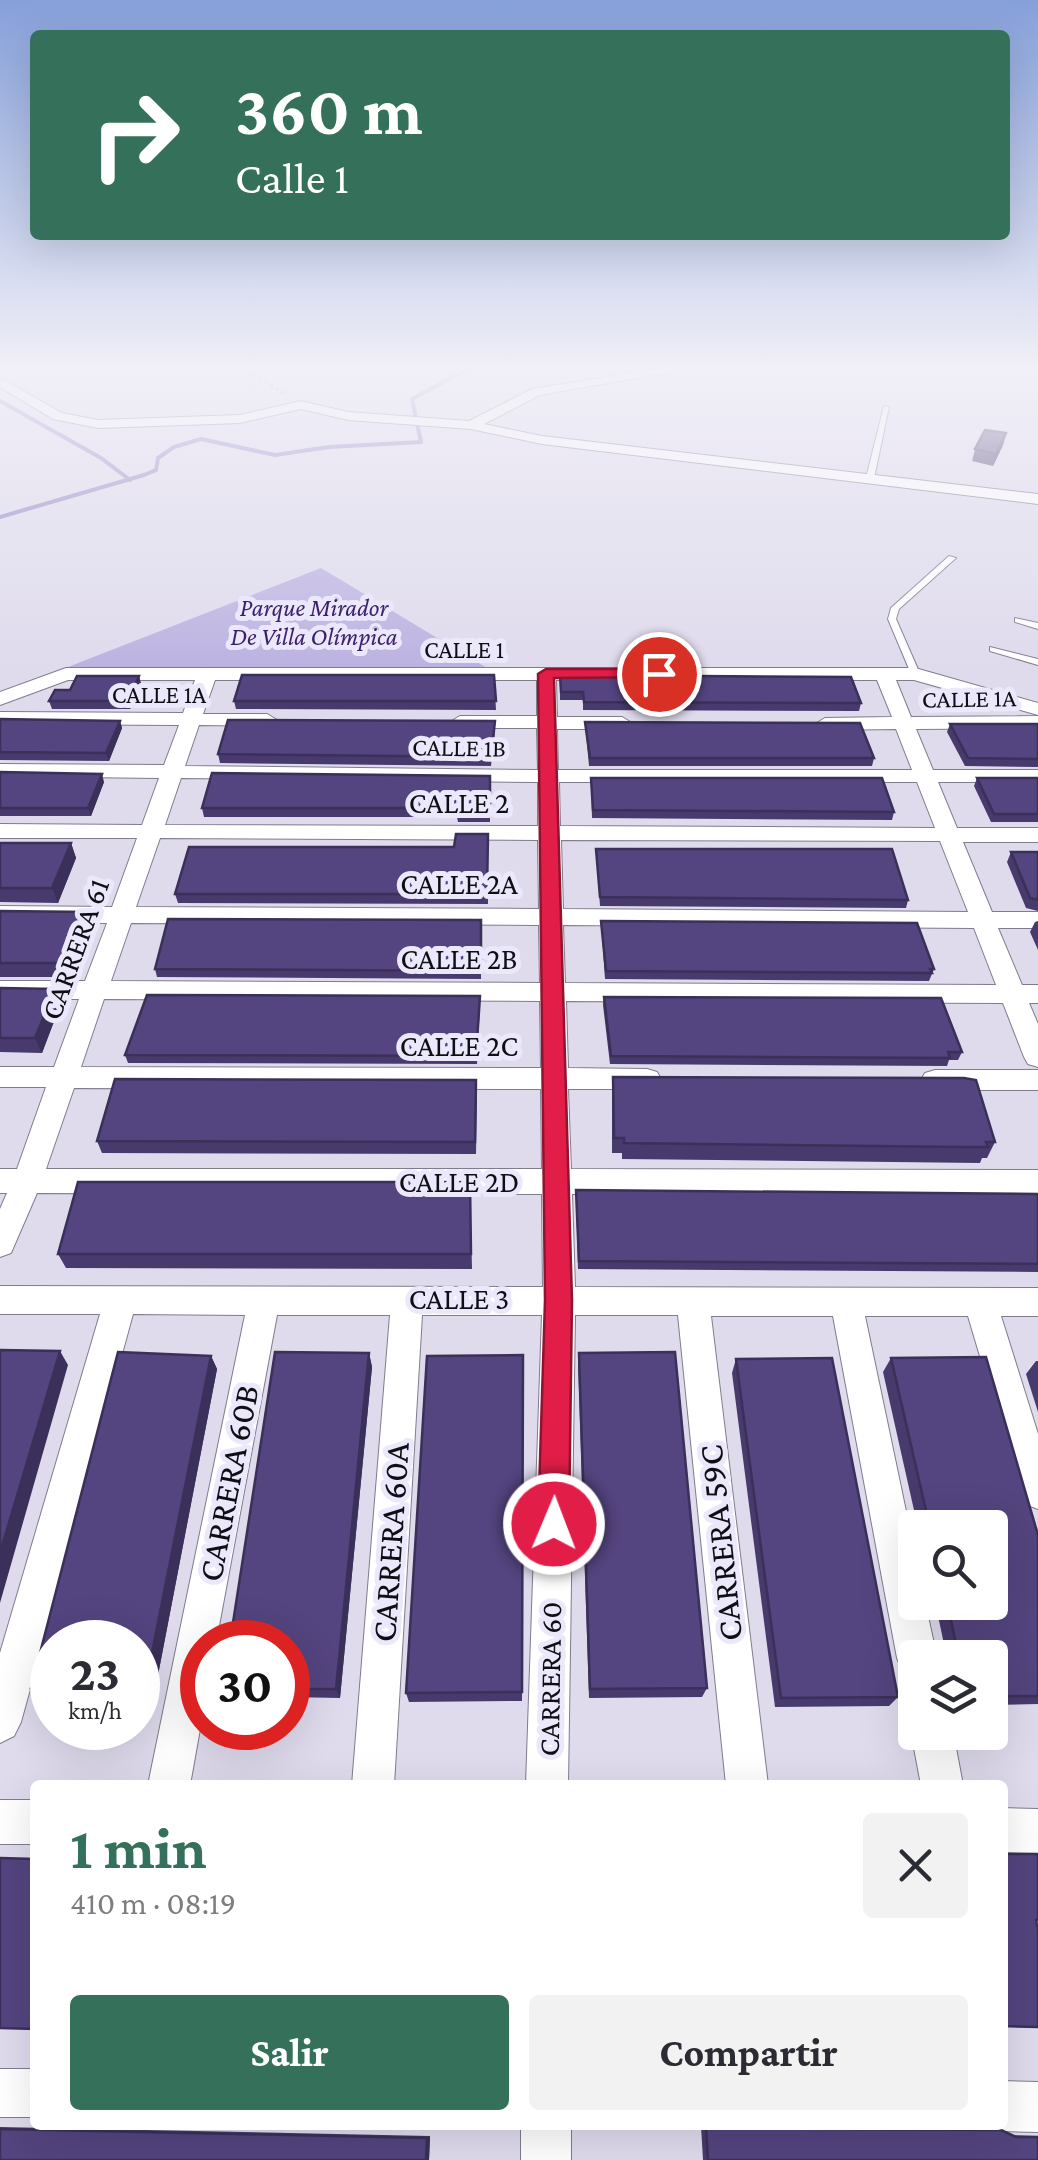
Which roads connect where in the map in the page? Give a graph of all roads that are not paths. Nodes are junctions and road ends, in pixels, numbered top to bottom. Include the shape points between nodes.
1 (765, 466) edge
2 (873, 466) edge
3 (870, 478) junction
4 (1038, 499) edge
5 (952, 558) dead end
6 (1018, 620) dead end
7 (1038, 626) edge
8 (994, 649) dead end
9 (1038, 662) edge
10 (207, 674) junction
11 (546, 674) junction
12 (884, 674) junction
13 (915, 674) junction
14 (0, 699) edge
15 (1038, 708) edge
16 (0, 718) edge
17 (191, 720) junction
18 (290, 720) edge
19 (430, 722) edge
20 (1038, 722) edge
21 (549, 723) junction
22 (648, 724) edge
23 (806, 724) edge
24 (906, 724) junction
25 (0, 770) edge
26 (173, 771) junction
27 (550, 776) junction
28 (926, 776) junction
29 (1038, 776) edge
30 (0, 831) edge
31 (1038, 836) edge
32 (148, 840) junction
33 (551, 842) junction
34 (952, 842) junction
35 (0, 846) edge
36 (1038, 850) edge
37 (0, 914) edge
38 (122, 915) junction
39 (552, 918) junction
40 (984, 920) junction
41 (1038, 920) edge
42 (0, 990) edge
43 (95, 990) junction
44 (554, 992) junction
45 (1026, 994) edge
46 (1038, 1056) edge
47 (0, 1077) edge
48 (64, 1077) junction
49 (555, 1078) junction
50 (671, 1079) edge
51 (903, 1080) edge
52 (1038, 1080) edge
53 (14, 1181) edge
54 (556, 1182) junction
55 (1038, 1182) edge
56 (0, 1244) edge
57 (121, 1298) junction
58 (264, 1298) junction
59 (408, 1299) junction
60 (0, 1300) edge
61 (559, 1300) junction
62 (693, 1300) junction
63 (846, 1301) junction
64 (980, 1301) junction
65 (1038, 1302) edge
66 (1038, 1491) edge
67 (913, 1640) edge
68 (0, 1722) edge
69 (935, 1750) edge
70 (170, 1780) edge
71 (373, 1780) edge
72 (547, 1780) edge
73 (745, 1780) edge
74 (941, 1780) edge
75 (0, 1822) edge
76 (30, 1822) edge
77 (1008, 1830) edge
78 (1038, 1830) edge
79 (0, 2093) edge
80 (30, 2093) edge
81 (1008, 2106) edge
82 (1038, 2107) edge
83 (546, 2130) edge
84 (546, 2160) edge

1 - 3 street
2 - 3 lane
3 - 4 street
5 - 13 lane via 894,608 892,619
6 - 7 lane
8 - 9 lane
10 - 11 street, CALLE 1
10 - 14 street, CALLE 1 via 66,674
10 - 17 street, CARRERA 61
11 - 12 street, CALLE 1
11 - 21 street, CARRERA 60
12 - 13 street, CALLE 1
12 - 24 street
13 - 15 street, CALLE 1
16 - 17 street, CALLE 1A
17 - 18 street, CALLE 1A
17 - 26 street, CARRERA 61
19 - 21 street
20 - 24 street, CALLE 1A
21 - 22 street
21 - 27 street, CARRERA 60
23 - 24 street, CALLE 1A
24 - 28 street
25 - 26 street, CALLE 1B
26 - 27 street, CALLE 1B
26 - 32 street, CARRERA 61
27 - 28 street, CALLE 1B
27 - 33 street, CARRERA 60
28 - 29 street, CALLE 1B
28 - 34 street
30 - 32 street, CALLE 2
31 - 34 street, CALLE 2
32 - 33 street, CALLE 2
32 - 35 street, CALLE 2
32 - 38 street, CARRERA 61
33 - 34 street, CALLE 2
33 - 39 street, CARRERA 60
34 - 36 street, CALLE 2
34 - 40 street
37 - 38 street, CALLE 2A
38 - 39 street, CALLE 2A
38 - 43 street, CARRERA 61
39 - 40 street, CALLE 2A
39 - 44 street, CARRERA 60
40 - 41 street, CALLE 2A
40 - 45 street
42 - 43 street, CALLE 2B
43 - 44 street, CALLE 2B
43 - 48 street, CARRERA 61
44 - 45 street, CALLE 2B
44 - 49 street, CARRERA 60
45 - 46 street
47 - 48 street, CALLE 2C
48 - 49 street, CALLE 2C
48 - 53 street, CARRERA 61
49 - 50 street, CALLE 2C
49 - 54 street, CARRERA 60
51 - 52 street
53 - 54 street, CALLE 2D
53 - 56 street, CARRERA 61
54 - 55 street, CALLE 2D
54 - 61 street, CARRERA 60
57 - 58 street, CALLE 3
57 - 60 street, CALLE 3
57 - 68 street
58 - 59 street, CALLE 3
58 - 70 street, CARRERA 60B
59 - 61 street, CALLE 3
59 - 71 street, CARRERA 60A
61 - 62 street, CALLE 3
61 - 72 street, CARRERA 60
62 - 63 street, CALLE 3
62 - 73 street, CARRERA 59C
63 - 64 street, CALLE 3
63 - 67 street
64 - 65 street, CALLE 3
64 - 66 street
69 - 74 street
75 - 76 street
77 - 78 street
79 - 80 street
81 - 82 street
83 - 84 street

